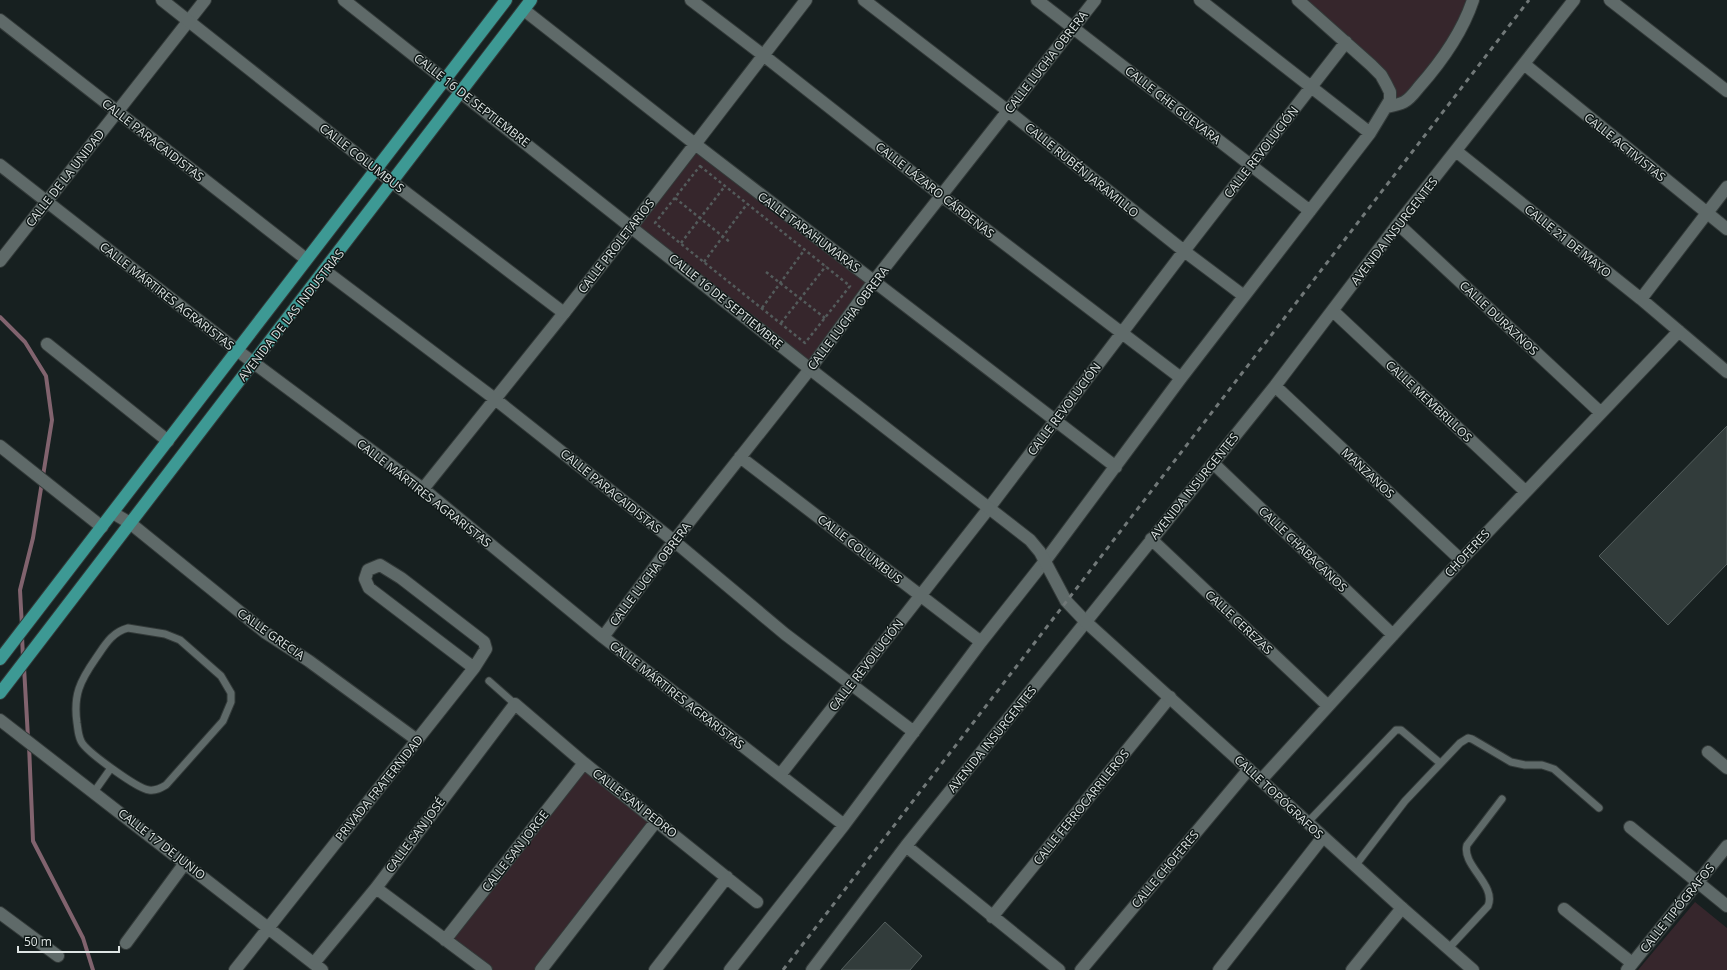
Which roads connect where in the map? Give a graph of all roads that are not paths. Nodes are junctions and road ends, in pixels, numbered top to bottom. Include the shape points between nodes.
1 (162, 0) edge
2 (205, 0) edge
3 (344, 0) edge
4 (506, 0) edge
5 (691, 0) edge
6 (806, 0) edge
7 (864, 0) edge
8 (1036, 0) edge
9 (1095, 0) edge
10 (1200, 0) edge
11 (1298, 0) edge
12 (1473, 0) edge
13 (1574, 0) edge
14 (1610, 0) edge
15 (528, 5) edge
16 (0, 20) edge
17 (188, 21) junction
18 (1073, 28) junction
19 (1346, 42) junction
20 (763, 54) junction
21 (1524, 64) junction
22 (446, 79) junction
23 (1312, 87) junction
24 (461, 91) junction
25 (1727, 91) edge
26 (1388, 104) junction
27 (1008, 111) junction
28 (116, 112) junction
29 (1370, 133) junction
30 (695, 144) junction
31 (1456, 151) junction
32 (0, 165) edge
33 (1250, 165) junction
34 (376, 169) junction
35 (392, 182) junction
36 (1727, 187) edge
37 (942, 196) junction
38 (47, 203) junction
39 (1310, 211) junction
40 (1707, 213) junction
41 (1398, 224) junction
42 (632, 226) junction
43 (1727, 229) edge
44 (1184, 250) junction
45 (306, 259) junction
46 (0, 261) edge
47 (324, 270) junction
48 (874, 281) junction
49 (1244, 296) junction
50 (1641, 299) junction
51 (1333, 311) junction
52 (564, 313) junction
53 (1679, 331) junction
54 (1122, 333) junction
55 (47, 344) dead end
56 (238, 351) junction
57 (254, 362) junction
58 (810, 369) junction
59 (1727, 372) edge
60 (1181, 378) junction
61 (1275, 386) junction
62 (495, 399) junction
63 (1601, 413) junction
64 (1056, 422) junction
65 (168, 440) junction
66 (0, 446) edge
67 (740, 457) junction
68 (1213, 463) junction
69 (1116, 467) junction
70 (423, 489) junction
71 (1526, 491) junction
72 (989, 508) junction
73 (113, 513) junction
74 (130, 523) junction
75 (102, 527) junction
76 (1151, 539) junction
77 (674, 541) junction
78 (1461, 560) junction
79 (1045, 561) junction
80 (920, 595) junction
81 (1086, 622) junction
82 (1393, 635) junction
83 (603, 638) junction
84 (981, 642) junction
85 (0, 659) edge
86 (474, 668) junction
87 (489, 681) dead end
88 (850, 684) junction
89 (0, 692) edge
90 (1170, 697) junction
91 (515, 704) junction
92 (1327, 705) junction
93 (0, 720) edge
94 (914, 732) junction
95 (417, 740) junction
96 (1708, 752) dead end
97 (584, 763) junction
98 (1440, 763) junction
99 (111, 768) junction
100 (1727, 768) edge
101 (1249, 769) junction
102 (780, 775) junction
103 (1261, 780) junction
104 (94, 792) junction
105 (1502, 799) dead end
106 (1599, 808) dead end
107 (657, 820) junction
108 (1307, 823) junction
109 (844, 825) junction
110 (1630, 827) dead end
111 (1323, 837) junction
112 (906, 846) junction
113 (1727, 846) edge
114 (185, 862) junction
115 (1355, 866) junction
116 (727, 877) junction
117 (1698, 882) junction
118 (376, 888) junction
119 (757, 902) dead end
120 (1727, 906) edge
121 (1402, 908) junction
122 (1564, 909) dead end
123 (0, 913) edge
124 (992, 917) junction
125 (267, 928) junction
126 (445, 940) junction
127 (126, 943) dead end
128 (1448, 949) junction
129 (58, 956) dead end
130 (318, 967) edge
131 (1630, 967) edge
132 (235, 970) edge
133 (486, 970) edge
134 (541, 970) edge
135 (655, 970) edge
136 (730, 970) edge
137 (812, 970) edge
138 (1059, 970) edge
139 (1081, 970) edge
140 (1219, 970) edge
141 (1352, 970) edge
142 (1473, 970) edge

1 - 17 street, CALLE COLUMBUS
2 - 17 street, CALLE DE LA UNIDAD
3 - 22 street, CALLE 16 DE SEPTIEMBRE
4 - 22 main road, AVENIDA DE LAS INDUSTRIAS
5 - 20 street, CALLE LÁZARO CÁRDENAS
6 - 20 street, CALLE PROLETARIOS
7 - 27 street, CALLE RUBÉN JARAMILLO
8 - 18 street, CALLE CHE GUEVARA
9 - 18 street, CALLE LUCHA OBRERA
10 - 23 street
11 - 19 street
12 - 26 street via 1458,33 1426,80 1404,102
13 - 21 street, AVENIDA INSURGENTES
14 - 25 street
15 - 24 main road, AVENIDA DE LAS INDUSTRIAS
15 - 30 street, CALLE TARAHUMARAS
16 - 28 street, CALLE PARACAIDISTAS
17 - 28 street, CALLE DE LA UNIDAD
17 - 34 street, CALLE COLUMBUS
18 - 27 street, CALLE LUCHA OBRERA
18 - 33 street, CALLE CHE GUEVARA
19 - 23 street, CALLE REVOLUCIÓN
19 - 26 street via 1381,75 1390,92
20 - 30 street, CALLE PROLETARIOS
20 - 37 street, CALLE LÁZARO CÁRDENAS
21 - 31 street, AVENIDA INSURGENTES
21 - 40 street, CALLE ACTIVISTAS
22 - 24 street, CALLE 16 DE SEPTIEMBRE
22 - 34 main road, AVENIDA DE LAS INDUSTRIAS
23 - 29 street
23 - 33 street, CALLE REVOLUCIÓN
24 - 35 main road, AVENIDA DE LAS INDUSTRIAS
24 - 42 street, CALLE 16 DE SEPTIEMBRE
26 - 29 street
27 - 37 street, CALLE LUCHA OBRERA
27 - 44 street, CALLE RUBÉN JARAMILLO
28 - 38 street, CALLE DE LA UNIDAD
28 - 45 street, CALLE PARACAIDISTAS
29 - 39 street
30 - 42 street, CALLE PROLETARIOS
30 - 48 street, CALLE TARAHUMARAS
31 - 41 street, AVENIDA INSURGENTES
31 - 50 street, CALLE 21 DE MAYO
32 - 38 street, CALLE MÁRTIRES AGRARISTAS
33 - 39 street, CALLE CHE GUEVARA
33 - 44 street, CALLE REVOLUCIÓN
34 - 35 street, CALLE COLUMBUS
34 - 45 main road, AVENIDA DE LAS INDUSTRIAS
35 - 47 main road, AVENIDA DE LAS INDUSTRIAS
35 - 52 street, CALLE COLUMBUS
36 - 40 street
37 - 48 street, CALLE LUCHA OBRERA
37 - 54 street, CALLE LÁZARO CÁRDENAS
38 - 46 street, CALLE DE LA UNIDAD
38 - 56 street, CALLE MÁRTIRES AGRARISTAS
39 - 49 street
40 - 43 street, CALLE ACTIVISTAS
40 - 50 street
41 - 51 street, AVENIDA INSURGENTES
41 - 63 street, CALLE DURAZNOS
42 - 52 street, CALLE PROLETARIOS
42 - 58 street, CALLE 16 DE SEPTIEMBRE
44 - 49 street, CALLE RUBÉN JARAMILLO
44 - 54 street, CALLE REVOLUCIÓN
45 - 56 main road, AVENIDA DE LAS INDUSTRIAS
47 - 57 main road, AVENIDA DE LAS INDUSTRIAS
47 - 62 street, CALLE PARACAIDISTAS
48 - 58 street, CALLE LUCHA OBRERA
48 - 64 street, CALLE TARAHUMARAS
49 - 60 street
50 - 53 street, CALLE 21 DE MAYO
51 - 61 street, AVENIDA INSURGENTES
51 - 71 street, CALLE MEMBRILLOS
52 - 62 street, CALLE PROLETARIOS
53 - 59 street, CALLE 21 DE MAYO
53 - 63 street, CHOFERES
54 - 60 street, CALLE LÁZARO CÁRDENAS
54 - 64 street, CALLE REVOLUCIÓN
55 - 65 street
56 - 57 street, CALLE MÁRTIRES AGRARISTAS
56 - 65 main road, AVENIDA DE LAS INDUSTRIAS
57 - 70 street, CALLE MÁRTIRES AGRARISTAS
57 - 74 main road, AVENIDA DE LAS INDUSTRIAS
58 - 67 street, CALLE LUCHA OBRERA
58 - 72 street, CALLE 16 DE SEPTIEMBRE
60 - 69 street
61 - 68 street, AVENIDA INSURGENTES
61 - 78 street, MANZANOS
62 - 70 street, CALLE PROLETARIOS
62 - 77 street, CALLE PARACAIDISTAS
63 - 71 street, CHOFERES
64 - 69 street, CALLE TARAHUMARAS
64 - 72 street, CALLE REVOLUCIÓN
65 - 73 main road, AVENIDA DE LAS INDUSTRIAS
66 - 75 street
67 - 77 street, CALLE LUCHA OBRERA
67 - 80 street, CALLE COLUMBUS
68 - 76 street, AVENIDA INSURGENTES
68 - 82 street, CALLE CHABACANOS
69 - 79 street
70 - 83 street, CALLE MÁRTIRES AGRARISTAS
71 - 78 street, CHOFERES
72 - 79 street, CALLE 16 DE SEPTIEMBRE via 1030,540
72 - 80 street, CALLE REVOLUCIÓN
73 - 74 street, CALLE GRECIA
73 - 75 main road, AVENIDA DE LAS INDUSTRIAS
74 - 89 main road, AVENIDA DE LAS INDUSTRIAS
74 - 95 street, CALLE GRECIA via 266,633 309,661
75 - 85 main road, AVENIDA DE LAS INDUSTRIAS
76 - 81 street, AVENIDA INSURGENTES
76 - 92 street, CALLE CEREZAS
77 - 83 street, CALLE LUCHA OBRERA
77 - 88 street, CALLE PARACAIDISTAS via 785,634
78 - 82 street, CHOFERES
79 - 81 street, CALLE 16 DE SEPTIEMBRE via 1066,601
79 - 84 street
80 - 84 street, CALLE COLUMBUS
80 - 88 street, CALLE REVOLUCIÓN
81 - 90 street, CALLE TOPÓGRAFOS
81 - 112 street, AVENIDA INSURGENTES
82 - 92 street, CHOFERES
83 - 102 street, CALLE MÁRTIRES AGRARISTAS
84 - 94 street
86 - 86 street, PRIVADA FRATERNIDAD via 485,653 487,646 484,642 401,578 380,565 368,570 365,580 369,588
86 - 95 street, PRIVADA FRATERNIDAD
87 - 91 lane
88 - 94 street, CALLE PARACAIDISTAS
88 - 102 street, CALLE REVOLUCIÓN
90 - 101 street, CALLE TOPÓGRAFOS
90 - 124 street, CALLE FERROCARRILEROS
91 - 97 street, CALLE SAN PEDRO
91 - 118 street, CALLE SAN JOSÉ
92 - 103 street, CHOFERES
93 - 104 street, CALLE 17 DE JUNIO
94 - 109 street
95 - 125 street, PRIVADA FRATERNIDAD
96 - 100 street
97 - 107 street, CALLE SAN PEDRO
97 - 126 street, CALLE SAN JORGE
98 - 106 lane via 1460,743 1468,738 1472,739 1511,762 1542,765 1554,769
98 - 108 lane via 1401,730 1396,730
98 - 115 lane via 1397,811
99 - 99 lane via 80,740 76,705 83,678 111,637 121,630 128,628 172,636 221,676 231,693 231,702 223,721 172,779 160,789 142,788
99 - 104 lane
101 - 103 street, CALLE TOPÓGRAFOS
101 - 139 street, CALLE CHOFERES
102 - 109 street, CALLE MÁRTIRES AGRARISTAS
103 - 108 street, CALLE TOPÓGRAFOS
104 - 114 street, CALLE 17 DE JUNIO
105 - 128 lane via 1466,849 1489,893 1490,902
107 - 116 street, CALLE SAN PEDRO
107 - 134 street
108 - 111 street, CALLE TOPÓGRAFOS
109 - 136 street
110 - 117 street
111 - 115 street, CALLE TOPÓGRAFOS
111 - 140 street
112 - 124 street
112 - 137 street, AVENIDA INSURGENTES
113 - 117 street, CALLE TIPÓGRAFOS
114 - 125 street, CALLE 17 DE JUNIO
114 - 127 street
115 - 121 street, CALLE TOPÓGRAFOS
116 - 119 street, CALLE SAN PEDRO
116 - 135 street
117 - 120 street
117 - 131 street, CALLE TIPÓGRAFOS
118 - 126 street
118 - 130 street, CALLE SAN JOSÉ
121 - 128 street, CALLE TOPÓGRAFOS
121 - 141 street
122 - 131 street
123 - 129 street
124 - 138 street
125 - 130 street, CALLE 17 DE JUNIO
125 - 132 street, PRIVADA FRATERNIDAD
126 - 133 street
128 - 142 street, CALLE TOPÓGRAFOS

